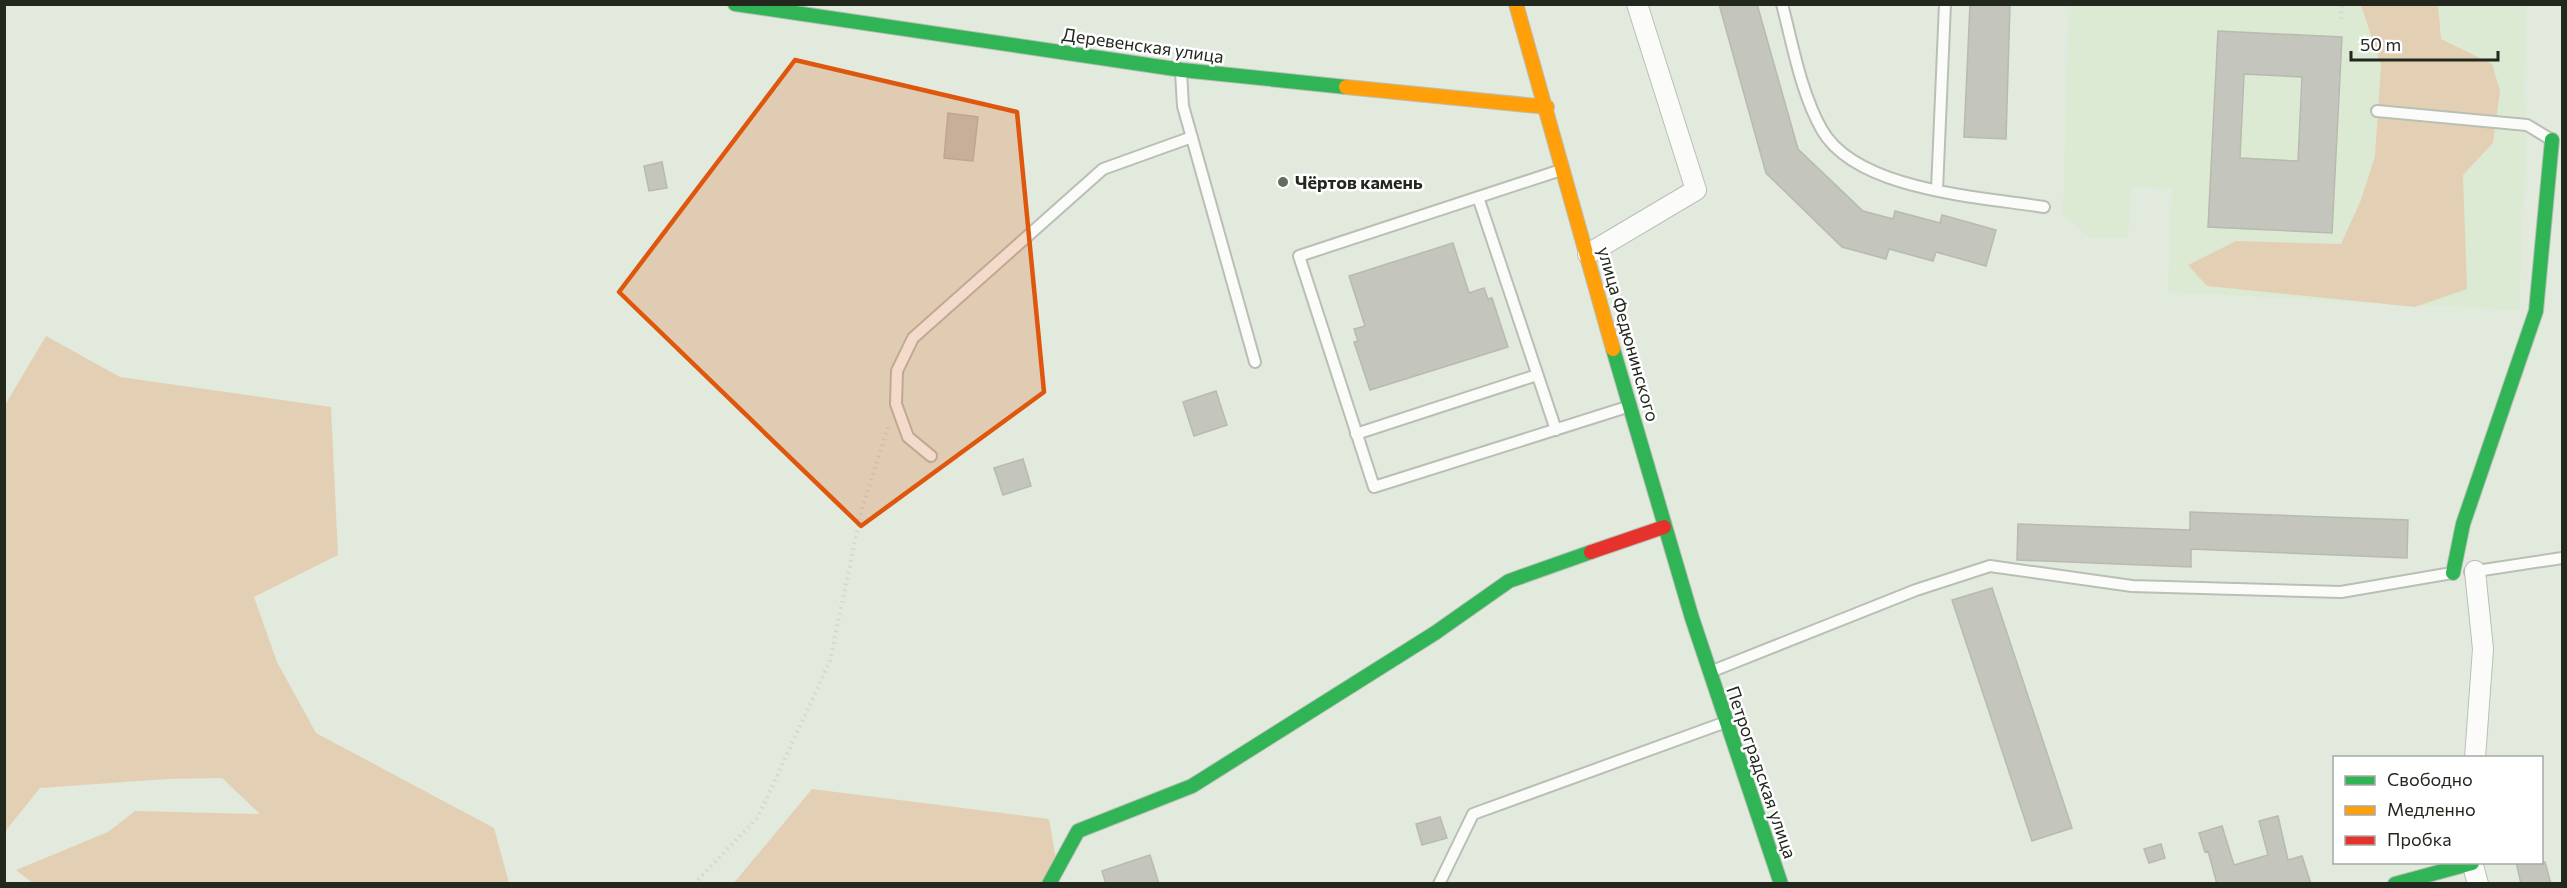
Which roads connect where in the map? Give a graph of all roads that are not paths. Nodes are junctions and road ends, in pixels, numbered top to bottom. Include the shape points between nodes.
1 (735, 4) edge
2 (1516, 4) edge
3 (1637, 4) edge
4 (1782, 4) edge
5 (1945, 4) edge
6 (1182, 70) junction
7 (1547, 107) junction
8 (2377, 111) dead end
9 (1192, 137) junction
10 (2557, 145) edge
11 (1564, 169) junction
12 (1937, 190) junction
13 (1478, 197) junction
14 (2044, 207) dead end
15 (1587, 254) junction
16 (1255, 362) dead end
17 (1537, 375) junction
18 (1630, 406) junction
19 (1556, 430) junction
20 (1356, 434) junction
21 (931, 456) dead end
22 (1664, 527) junction
23 (2562, 558) edge
24 (2475, 571) junction
25 (2453, 573) junction
26 (1710, 672) junction
27 (1726, 722) junction
28 (2475, 756) edge
29 (1059, 864) junction
30 (2468, 864) edge
31 (2472, 864) edge
32 (1048, 884) edge
33 (1066, 884) edge
34 (1439, 884) edge
35 (1781, 884) edge
36 (2395, 884) edge
37 (2478, 884) edge

1 - 6 street, Деревенская улица
2 - 7 street, улица Федюнинского
3 - 15 street via 1696,190
4 - 12 lane via 1807,97 1823,132 1843,153 1873,173
5 - 12 lane
6 - 7 street, Деревенская улица
6 - 9 lane via 1180,88
7 - 11 street, улица Федюнинского
8 - 10 lane via 2527,125
9 - 16 lane
9 - 21 lane via 1103,169 913,338 897,371 896,404 908,437
10 - 25 street via 2536,311 2463,524
11 - 13 lane
11 - 15 street, улица Федюнинского
12 - 14 lane
13 - 17 lane
13 - 20 lane via 1299,256
15 - 18 street, улица Федюнинского
17 - 19 lane
17 - 20 lane
18 - 19 lane
18 - 22 street, улица Федюнинского
19 - 20 lane via 1374,487
22 - 26 street, улица Федюнинского
22 - 29 street via 1509,581 1434,633 1191,786 1078,831
23 - 24 lane
24 - 25 lane
24 - 28 street via 2483,649
25 - 26 lane via 2341,592 2132,586 1990,566 1916,590
26 - 27 street, Петроградская улица
27 - 34 lane via 1473,814
27 - 35 street, Петроградская улица
29 - 32 street
29 - 33 street
30 - 36 street
31 - 37 street

